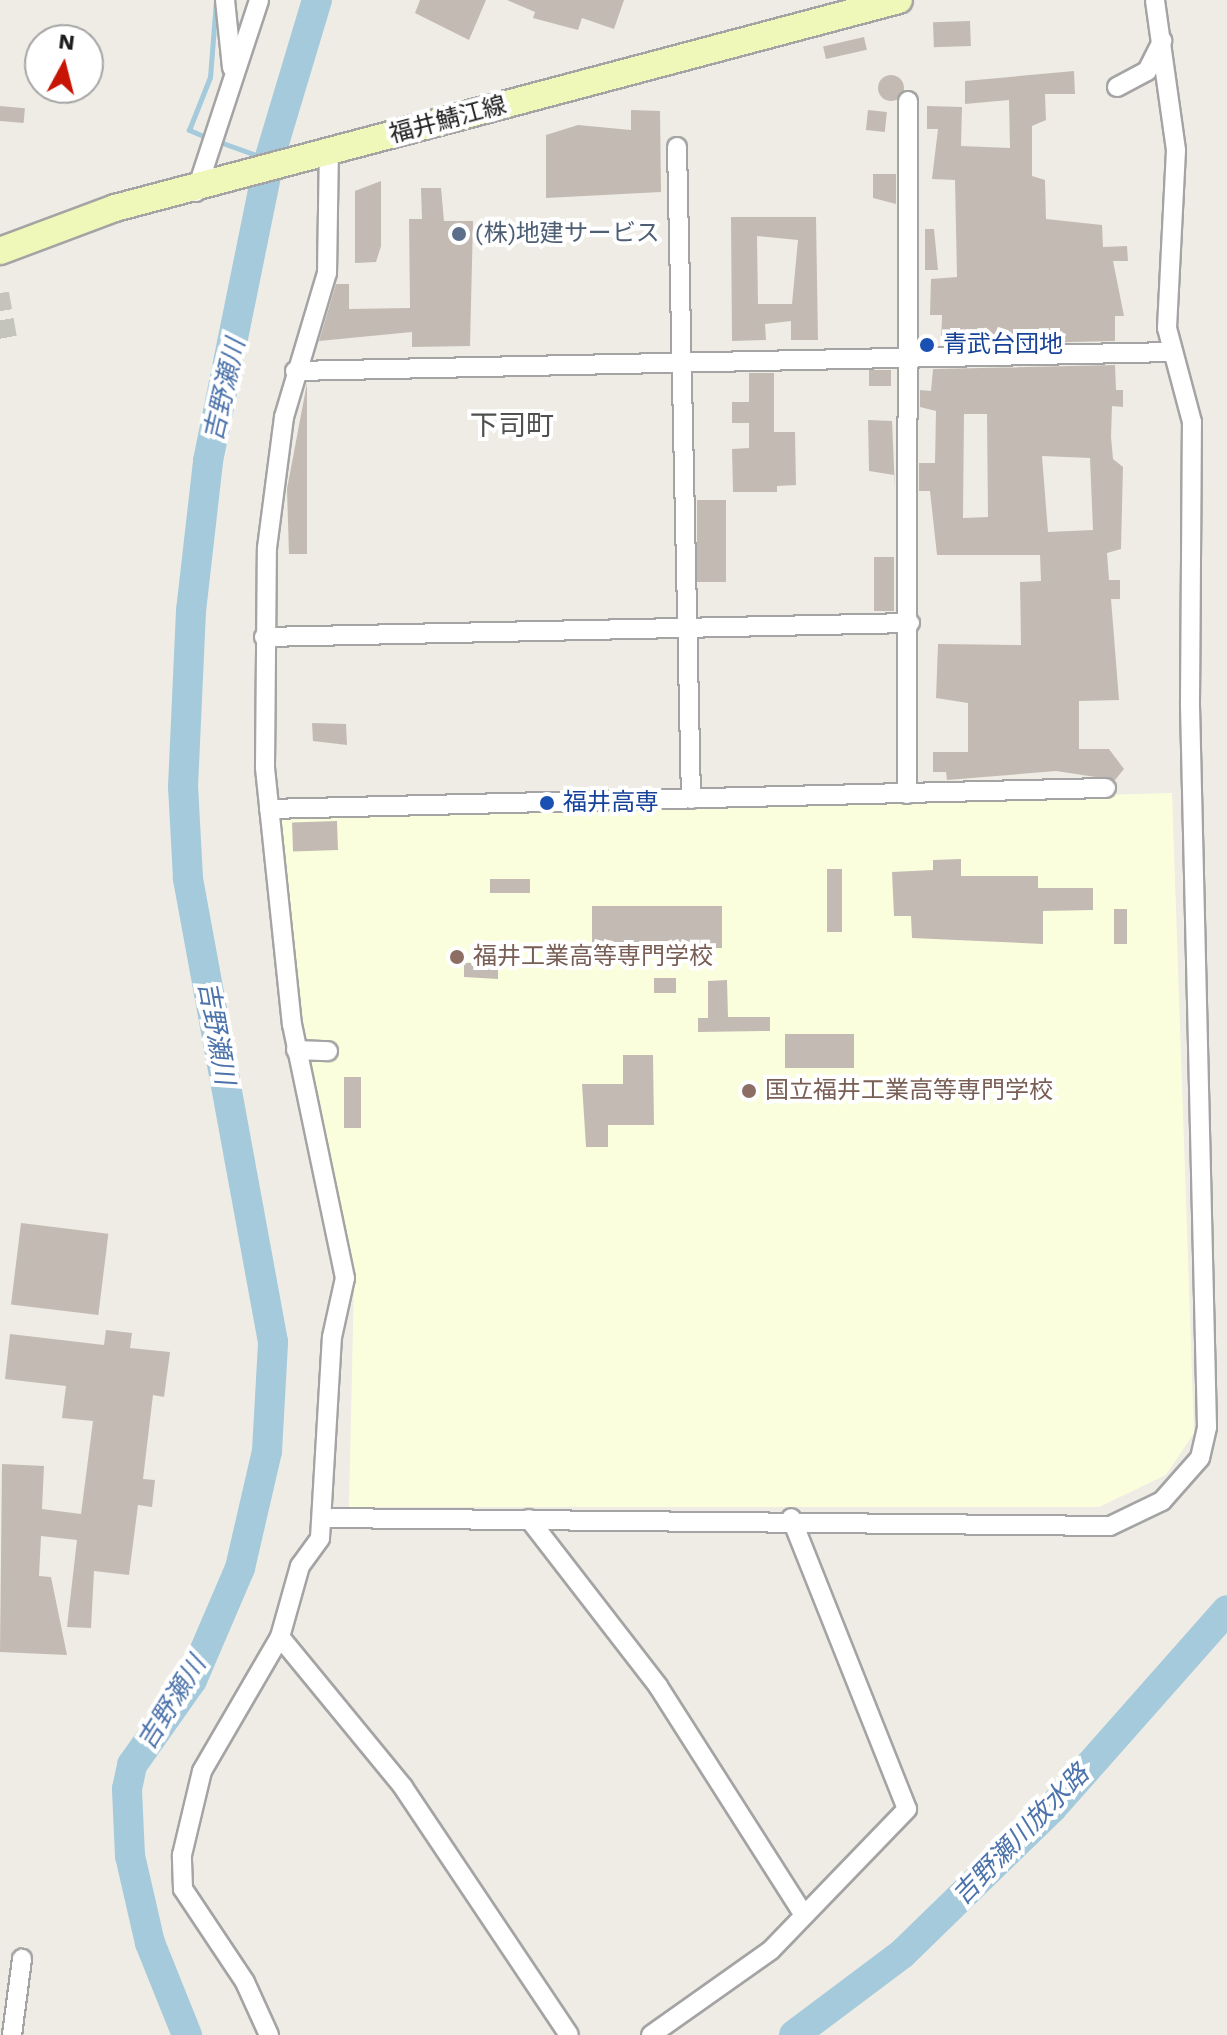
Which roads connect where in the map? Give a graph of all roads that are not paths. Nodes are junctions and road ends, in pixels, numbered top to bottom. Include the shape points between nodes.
1 (225, 0) edge
2 (259, 0) edge
3 (899, 0) edge
4 (1155, 0) edge
5 (840, 8) edge
6 (1162, 41) junction
7 (233, 75) junction
8 (1117, 87) dead end
9 (908, 101) dead end
10 (677, 147) dead end
11 (321, 153) junction
12 (205, 189) junction
13 (0, 251) edge
14 (1173, 352) junction
15 (910, 357) junction
16 (681, 361) junction
17 (295, 371) junction
18 (910, 623) junction
19 (687, 627) junction
20 (264, 637) junction
21 (1106, 788) dead end
22 (907, 794) junction
23 (691, 799) junction
24 (269, 809) junction
25 (296, 1050) junction
26 (328, 1051) dead end
27 (323, 1518) junction
28 (791, 1518) junction
29 (529, 1519) junction
30 (280, 1637) junction
31 (804, 1915) junction
32 (22, 1959) dead end
33 (656, 2034) edge
34 (12, 2035) edge
35 (269, 2035) edge
36 (569, 2035) edge

1 - 7 street
2 - 7 street
3 - 5 main road, 福井鯖江線
4 - 6 street
5 - 11 main road, 福井鯖江線
6 - 8 street via 1147,71
6 - 14 street via 1176,150 1167,328
7 - 12 street
9 - 15 street
10 - 16 street
11 - 12 main road, 福井鯖江線
11 - 17 street via 327,273
12 - 13 main road, 福井鯖江線 via 115,208
14 - 15 street
14 - 28 street via 1192,422 1190,703 1207,1427 1200,1458 1162,1501 1110,1526
15 - 16 street
15 - 18 street
16 - 17 street
16 - 19 street
17 - 20 street via 267,548
18 - 19 street
18 - 22 street
19 - 20 street
19 - 23 street
20 - 24 street
21 - 22 street
22 - 23 street
23 - 24 street
24 - 25 street
25 - 26 street
25 - 27 street via 345,1278 332,1337
27 - 29 street
27 - 30 street
28 - 29 street via 585,1525
28 - 31 street via 907,1809
29 - 31 street via 658,1686
30 - 35 street via 202,1771 182,1855 183,1889 245,1982
30 - 36 street via 403,1787
31 - 33 street via 771,1950
32 - 34 street

